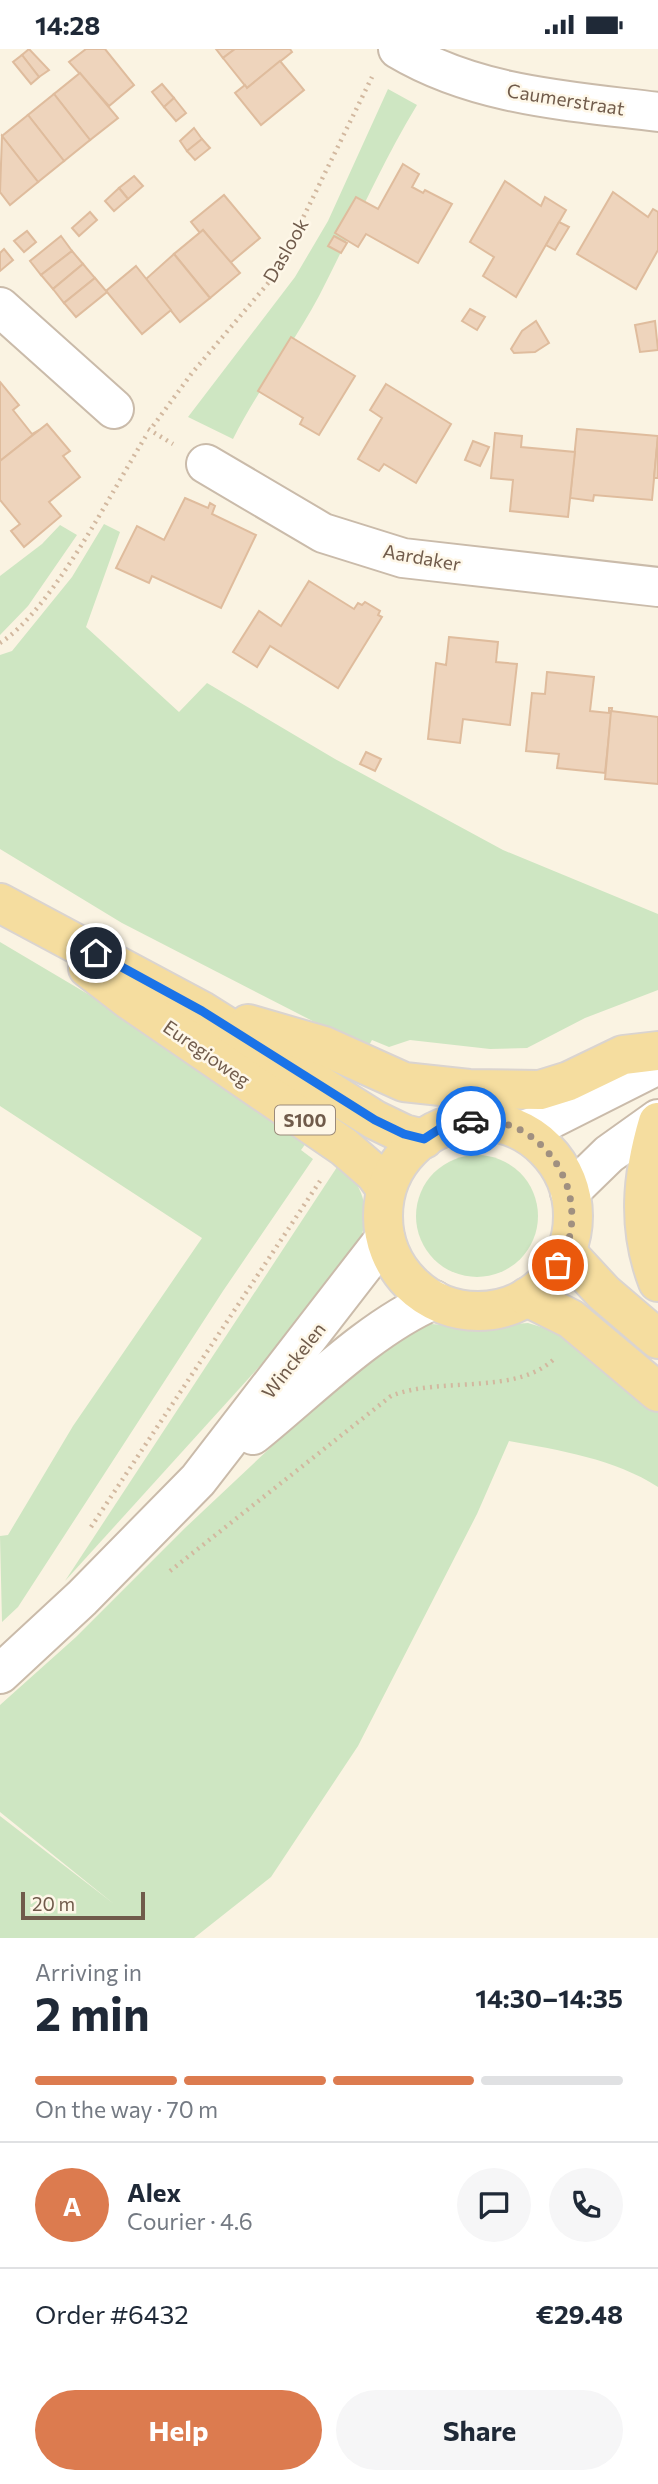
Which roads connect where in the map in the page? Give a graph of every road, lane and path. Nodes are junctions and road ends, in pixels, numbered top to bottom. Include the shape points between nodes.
1 (388, 58) edge
2 (658, 112) edge
3 (0, 307) edge
4 (114, 409) joint
5 (150, 430) junction
6 (205, 464) joint
7 (658, 587) edge
8 (0, 643) edge
9 (13, 911) edge
10 (202, 1011) junction
11 (658, 1051) edge
12 (658, 1065) edge
13 (658, 1120) edge
14 (523, 1130) junction
15 (424, 1139) junction
16 (344, 1147) junction
17 (386, 1189) junction
18 (570, 1192) junction
19 (385, 1238) junction
20 (566, 1252) junction
21 (658, 1282) edge
22 (527, 1297) junction
23 (435, 1300) junction
24 (580, 1326) junction
25 (658, 1339) edge
26 (658, 1392) edge
27 (198, 1480) junction
28 (88, 1533) dead end
29 (165, 1575) dead end
30 (3, 1665) edge

1 - 2 street, Caumerstraat via 516,95
1 - 5 path, Daslook via 331,156 275,275
3 - 4 street
4 - 5 path
5 - 6 path
5 - 8 path, Daslook via 86,537 27,621
6 - 7 street, Aardaker via 323,533 403,558
9 - 10 main road, Euregioweg / S100
9 - 16 main road, Euregioweg / S100 via 128,999
10 - 11 main road via 324,1046 404,1082 469,1089 540,1090 622,1055
10 - 15 main road, Euregioweg / S100 via 375,1120
12 - 14 street
13 - 18 street via 609,1154
13 - 21 main road via 642,1212
14 - 15 main road via 499,1122 472,1121 444,1126
14 - 18 main road via 561,1168
15 - 17 main road via 405,1155
16 - 17 main road, Euregioweg / S100
16 - 28 path
17 - 19 main road
18 - 20 main road via 572,1223
19 - 23 main road via 410,1283
19 - 27 street, Winckelen
20 - 22 main road via 550,1278
20 - 25 main road via 604,1293
22 - 23 main road via 479,1311
22 - 24 main road
23 - 27 street, Winckelen via 377,1334
24 - 26 main road
24 - 29 path via 545,1368 534,1374 419,1388 391,1397
27 - 30 street, Winckelen via 82,1598

